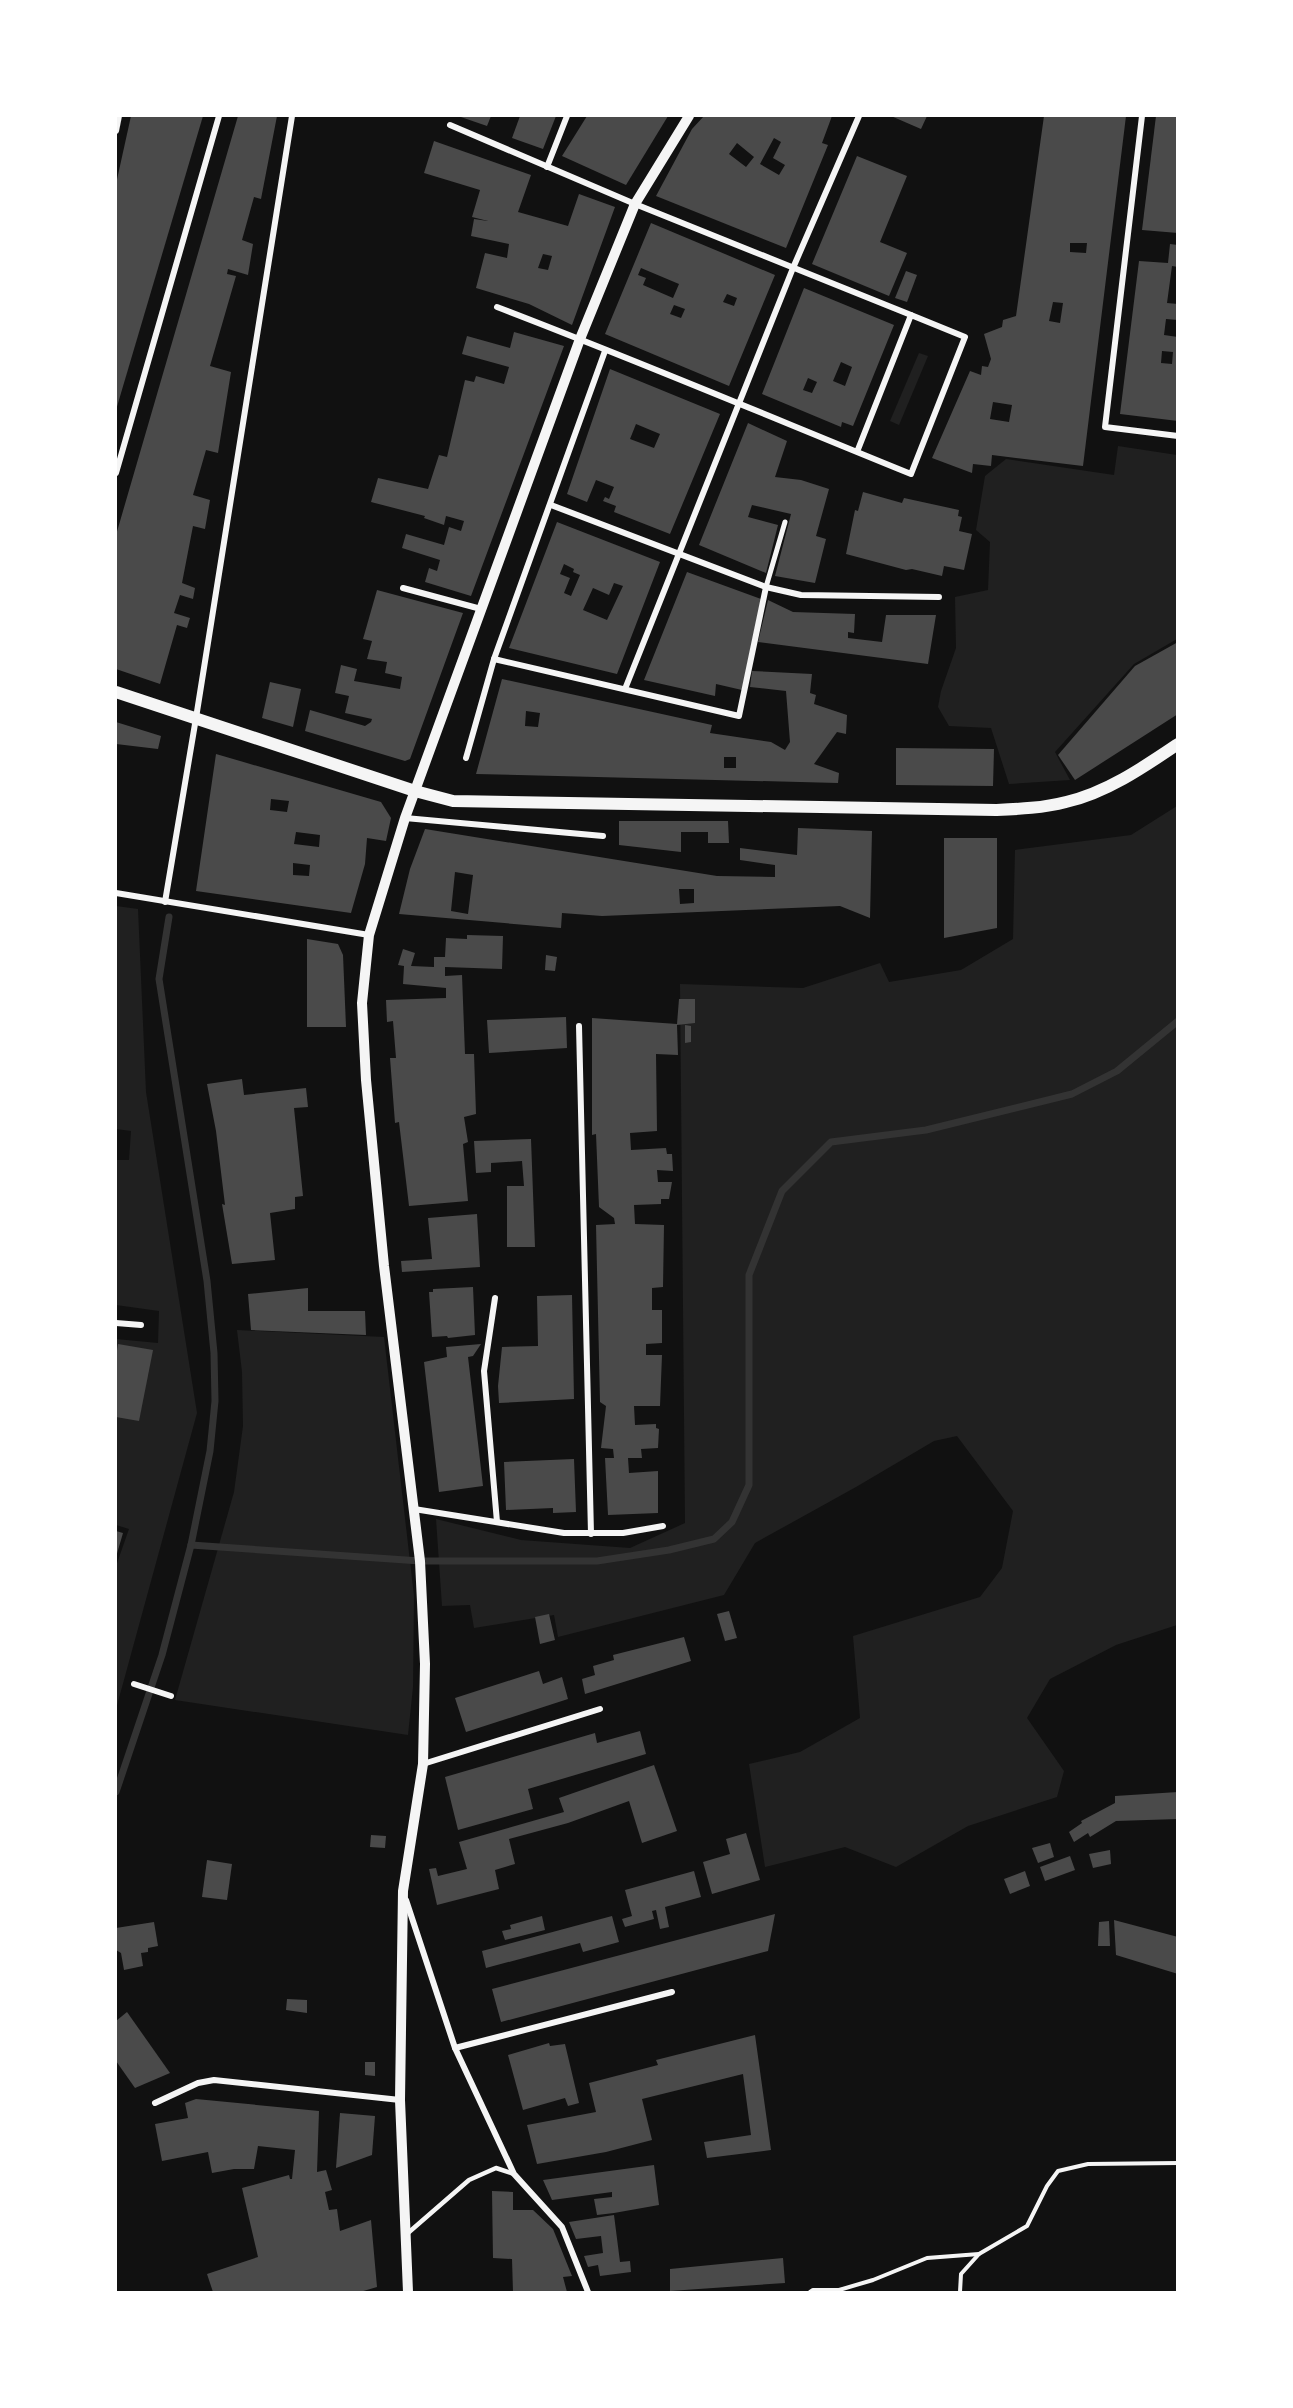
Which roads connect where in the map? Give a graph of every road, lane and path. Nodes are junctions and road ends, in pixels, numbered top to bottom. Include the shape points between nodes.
1 (119, 116) edge
2 (219, 116) edge
3 (292, 116) edge
4 (567, 116) edge
5 (689, 116) edge
6 (859, 116) edge
7 (1142, 116) edge
8 (450, 125) dead end
9 (116, 131) edge
10 (547, 166) junction
11 (635, 204) junction
12 (793, 268) junction
13 (497, 307) dead end
14 (912, 315) junction
15 (580, 339) junction
16 (605, 351) junction
17 (740, 403) junction
18 (1178, 436) edge
19 (857, 452) junction
20 (116, 473) edge
21 (551, 505) junction
22 (785, 522) dead end
23 (679, 555) junction
24 (766, 587) junction
25 (403, 588) dead end
26 (939, 597) dead end
27 (481, 609) junction
28 (494, 659) junction
29 (625, 689) junction
30 (116, 692) edge
31 (196, 718) junction
32 (1178, 744) edge
33 (466, 758) dead end
34 (415, 791) junction
35 (405, 818) junction
36 (603, 836) dead end
37 (116, 893) edge
38 (165, 902) junction
39 (369, 935) junction
40 (579, 1026) dead end
41 (495, 1298) dead end
42 (116, 1323) edge
43 (141, 1326) dead end
44 (414, 1509) junction
45 (497, 1522) junction
46 (663, 1526) dead end
47 (591, 1534) junction
48 (134, 1684) dead end
49 (171, 1696) dead end
50 (600, 1709) dead end
51 (423, 1764) junction
52 (403, 1891) junction
53 (672, 1992) dead end
54 (455, 2048) junction
55 (400, 2100) junction
56 (155, 2103) dead end
57 (1178, 2163) edge
58 (514, 2174) junction
59 (406, 2235) junction
60 (979, 2254) junction
61 (408, 2292) edge
62 (588, 2292) edge
63 (810, 2292) edge
64 (960, 2292) edge

1 - 9 street
2 - 20 street
3 - 31 street
4 - 10 street
5 - 11 street
6 - 12 street
7 - 18 street via 1105,427
8 - 10 street
10 - 11 street
11 - 12 street
11 - 15 street
12 - 14 street
12 - 17 street
13 - 15 street
14 - 19 street
14 - 19 street via 965,337 911,474
15 - 16 street
15 - 27 street
16 - 17 street
16 - 21 street
17 - 19 street
17 - 23 street
21 - 23 street
21 - 28 street
22 - 24 street
23 - 24 street
23 - 29 street
24 - 26 street via 801,594
24 - 29 street via 739,716
25 - 27 street
27 - 34 street
28 - 29 street
28 - 33 street
30 - 31 main road
31 - 34 main road
31 - 38 street
32 - 34 main road via 1083,797 1026,809 453,801
34 - 35 street
35 - 36 street
35 - 39 street
37 - 38 street
38 - 39 street
39 - 44 street via 362,1004 366,1080
40 - 47 street
41 - 45 street via 484,1371
42 - 43 street
44 - 45 street
44 - 51 street via 425,1664
45 - 47 street
46 - 47 street
48 - 49 street
50 - 51 street
51 - 52 street
52 - 54 street
52 - 55 street
53 - 54 street
54 - 58 street
55 - 56 street via 214,2080 198,2083
55 - 59 street
57 - 60 path via 1088,2164 1058,2171 1027,2226
58 - 59 lane via 496,2168 469,2180
58 - 62 street via 562,2227
59 - 61 street
60 - 63 path via 927,2258 839,2290
60 - 64 path via 960,2274

